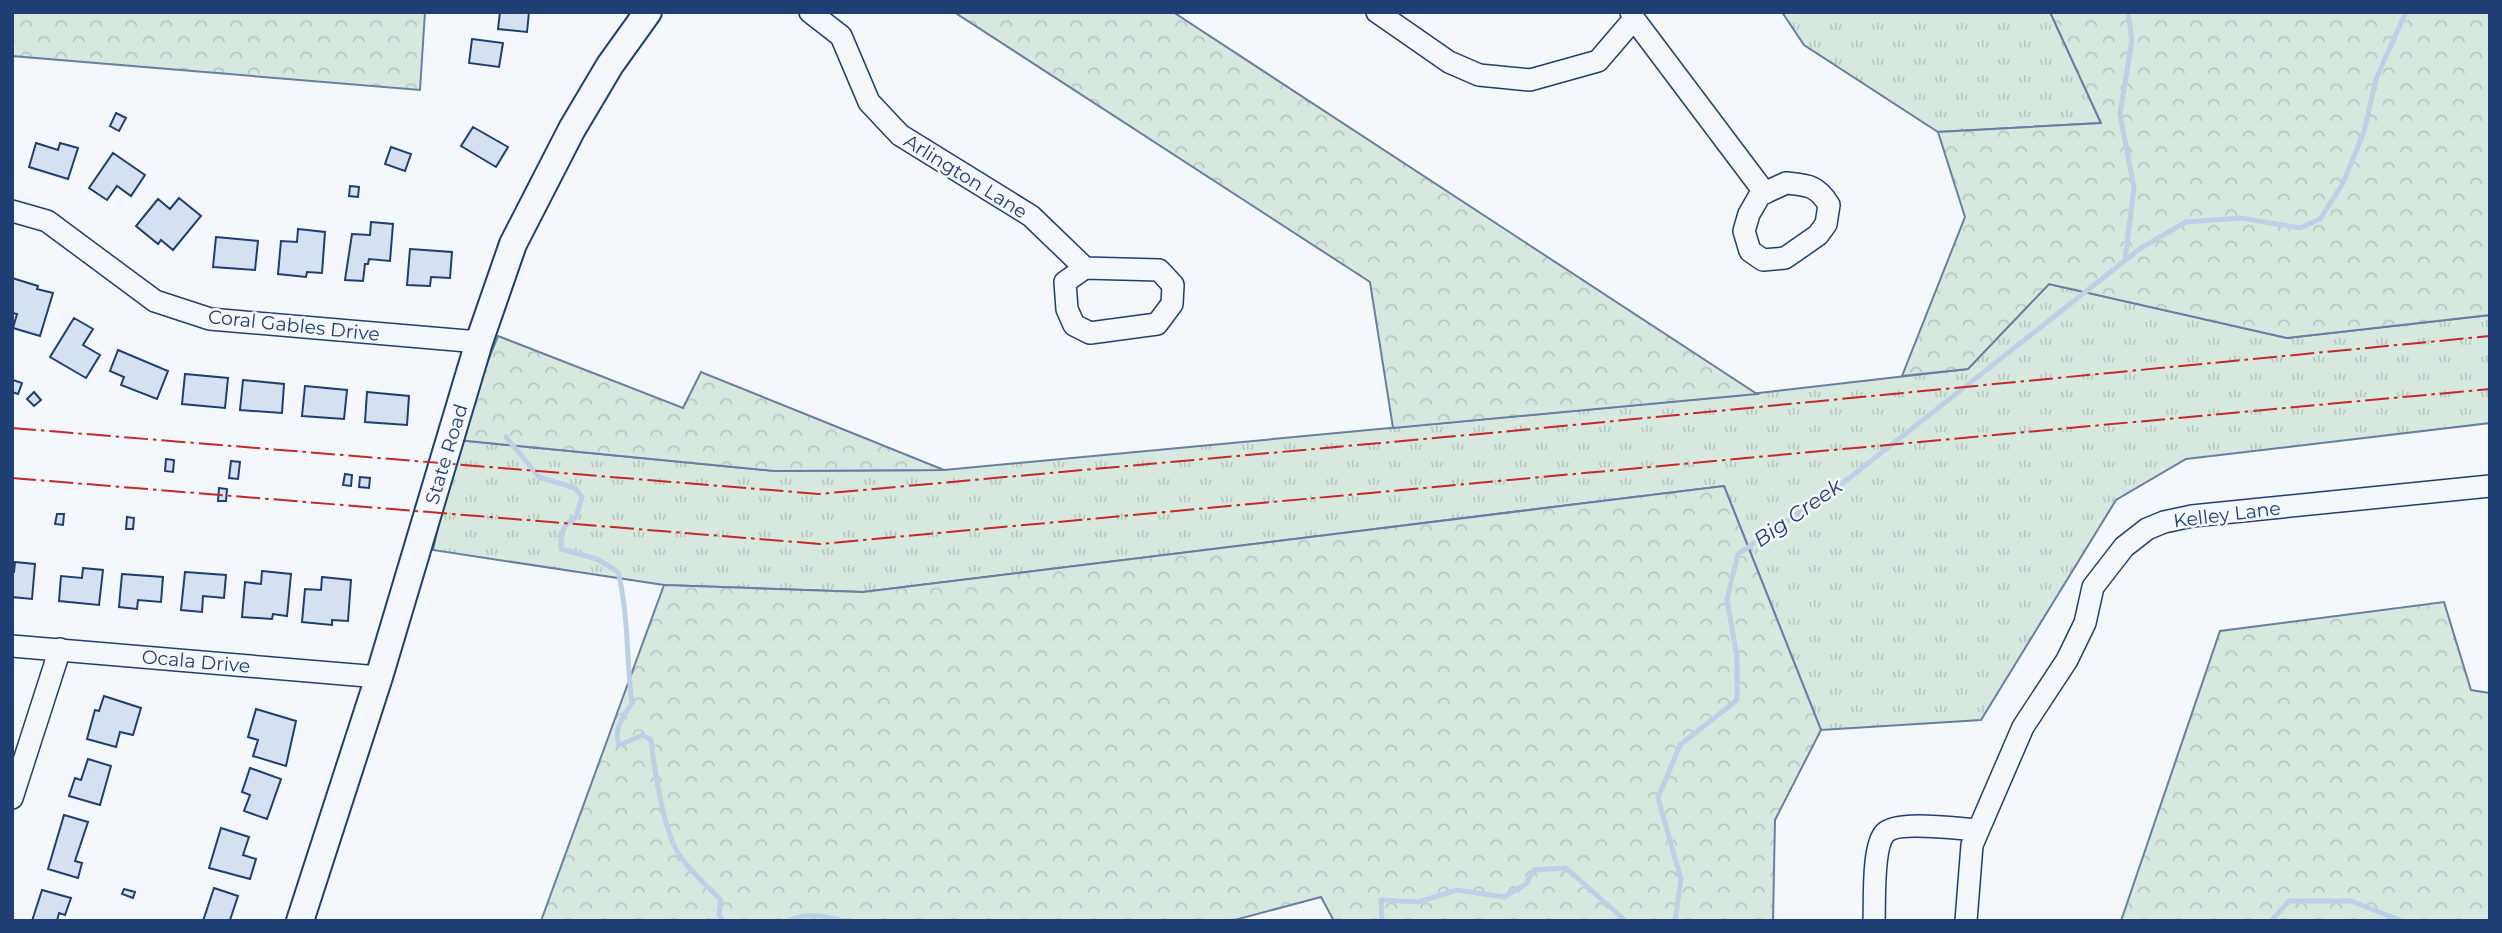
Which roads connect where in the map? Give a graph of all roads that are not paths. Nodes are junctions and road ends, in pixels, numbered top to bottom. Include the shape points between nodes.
1 (648, 12) edge
2 (810, 12) edge
3 (1377, 12) edge
4 (1633, 16) edge
5 (1765, 193) dead end
6 (12, 211) edge
7 (1085, 268) junction
8 (479, 342) junction
9 (2490, 486) edge
10 (12, 646) edge
11 (60, 649) junction
12 (379, 677) junction
13 (12, 798) edge
14 (1978, 830) junction
15 (300, 921) edge
16 (1874, 921) edge
17 (1966, 921) edge

1 - 8 main road, State Road via 610,65 541,186 513,244
2 - 7 street, Arlington Lane via 841,36 869,102 900,135 1031,216
3 - 4 street via 1450,62 1479,75 1530,80 1598,61
4 - 5 street
6 - 8 street, Coral Gables Drive via 47,221 155,301 210,319
7 - 7 street via 1159,270 1173,285 1172,304 1157,324 1090,333 1074,325 1067,309 1065,282
8 - 12 main road, State Road
9 - 14 street, Kelley Lane via 2192,516 2147,529 2124,547 2093,587 2085,623 2023,727
10 - 11 street, Ocala Drive
11 - 12 street, Ocala Drive
11 - 13 street
12 - 15 main road, State Road
14 - 16 street via 1897,826 1885,834 1878,849
14 - 17 street, Kelley Lane via 1972,845

